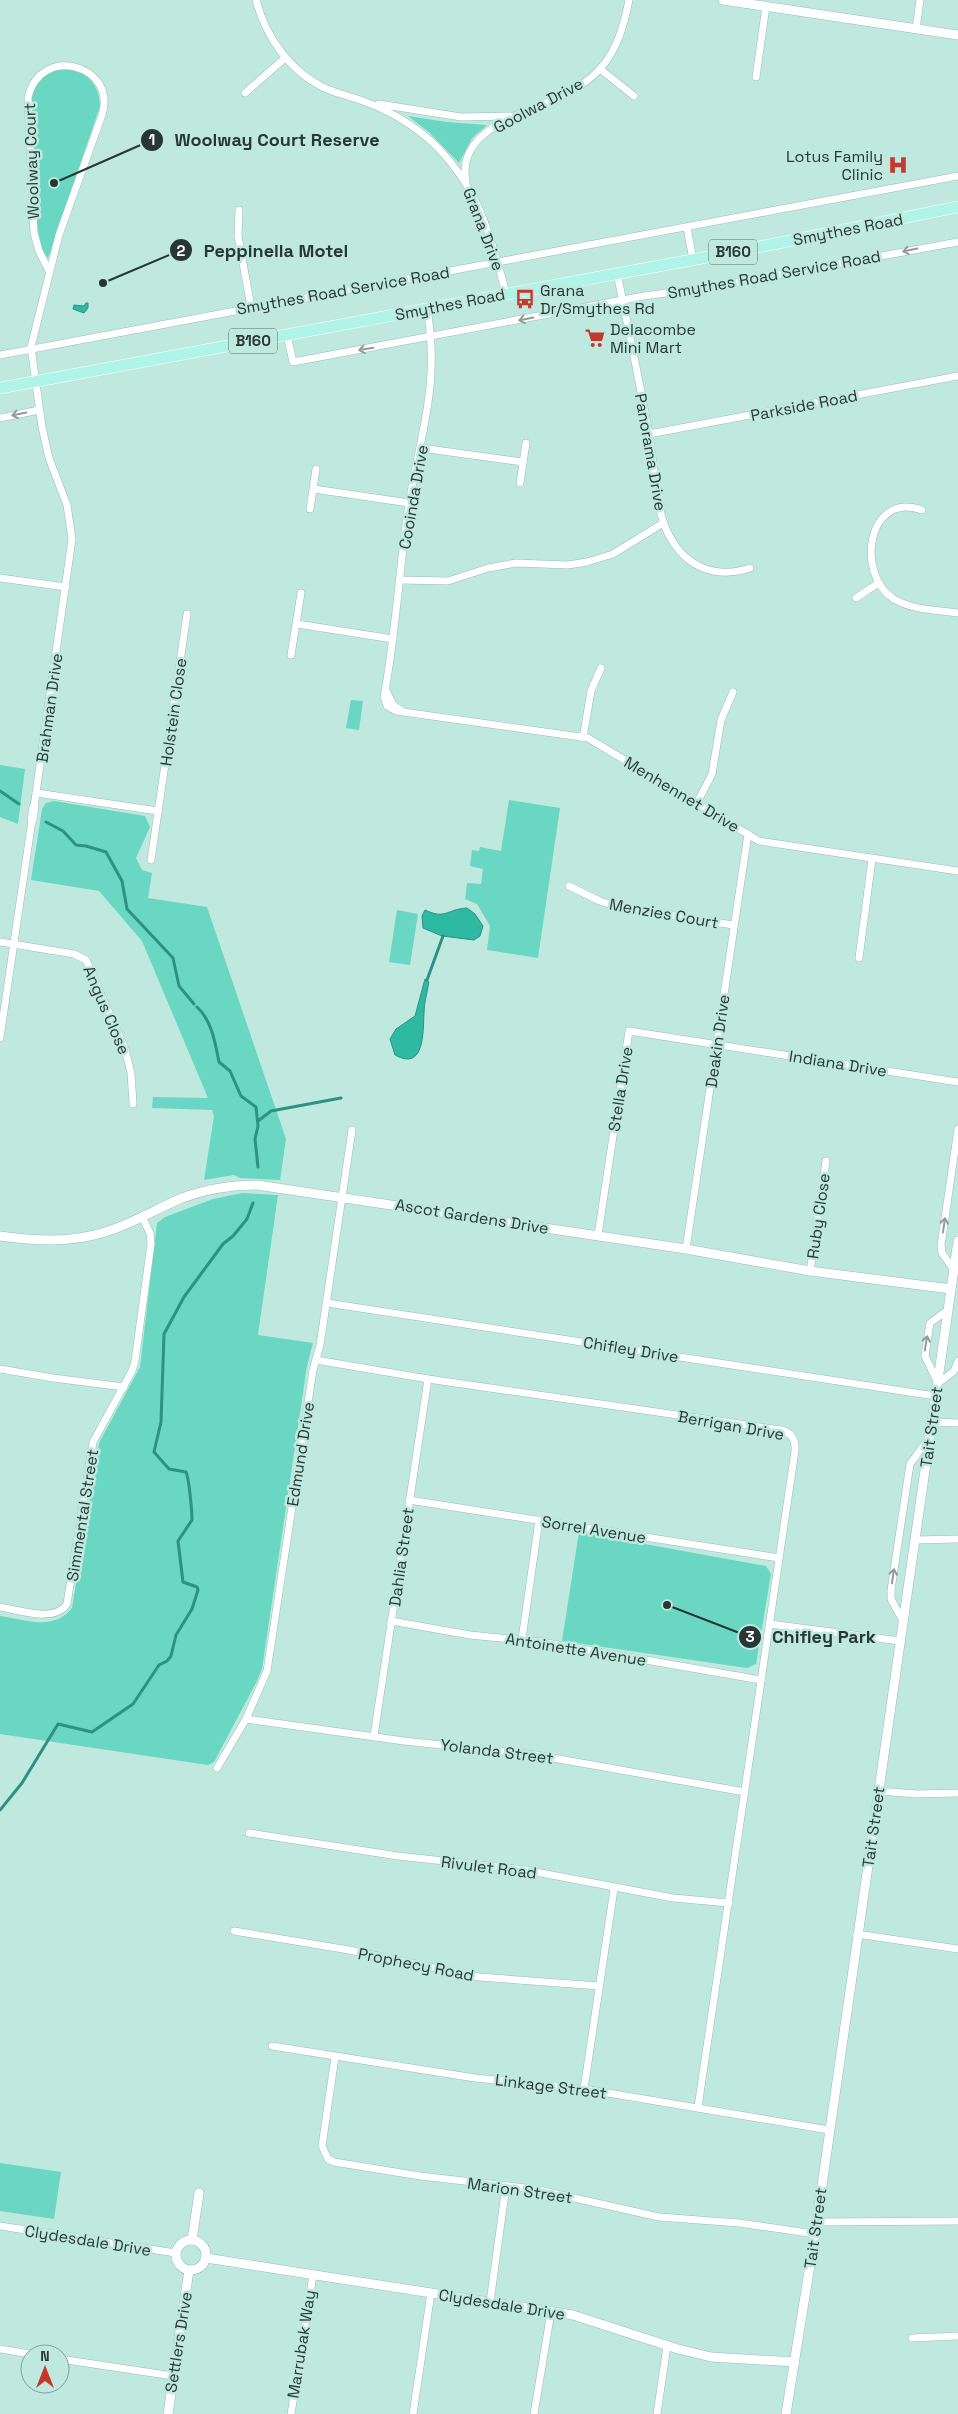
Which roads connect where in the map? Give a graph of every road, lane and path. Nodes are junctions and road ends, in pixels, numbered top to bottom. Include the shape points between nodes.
1 (256, 0) edge
2 (629, 0) edge
3 (723, 0) edge
4 (920, 0) edge
5 (766, 6) junction
6 (916, 29) junction
7 (958, 35) edge
8 (285, 58) junction
9 (600, 69) junction
10 (756, 77) dead end
11 (245, 93) dead end
12 (634, 96) dead end
13 (359, 100) junction
14 (523, 112) junction
15 (958, 176) edge
16 (468, 184) junction
17 (958, 207) edge
18 (239, 210) dead end
19 (687, 228) junction
20 (958, 242) edge
21 (693, 260) junction
22 (497, 262) junction
23 (49, 271) junction
24 (617, 273) junction
25 (506, 293) junction
26 (623, 300) junction
27 (251, 307) junction
28 (427, 308) junction
29 (287, 335) junction
30 (431, 337) junction
31 (31, 349) junction
32 (0, 355) edge
33 (958, 376) edge
34 (35, 381) junction
35 (0, 388) edge
36 (39, 410) junction
37 (0, 418) edge
38 (649, 434) junction
39 (526, 443) dead end
40 (420, 448) junction
41 (523, 462) junction
42 (316, 469) dead end
43 (520, 483) dead end
44 (314, 489) junction
45 (409, 503) junction
46 (310, 509) dead end
47 (922, 510) dead end
48 (664, 522) junction
49 (750, 568) dead end
50 (0, 578) edge
51 (400, 580) junction
52 (877, 584) junction
53 (66, 587) junction
54 (300, 593) dead end
55 (856, 598) dead end
56 (958, 613) edge
57 (187, 614) dead end
58 (297, 624) junction
59 (393, 638) junction
60 (291, 655) dead end
61 (601, 668) dead end
62 (732, 692) dead end
63 (391, 706) joint
64 (583, 738) junction
65 (36, 793) junction
66 (696, 803) junction
67 (34, 807) joint
68 (158, 811) junction
69 (32, 820) joint
70 (748, 834) junction
71 (872, 859) junction
72 (152, 860) dead end
73 (958, 872) edge
74 (569, 886) dead end
75 (733, 925) junction
76 (0, 942) edge
77 (14, 944) junction
78 (859, 958) dead end
79 (0, 1038) edge
80 (717, 1044) junction
81 (958, 1082) edge
82 (134, 1104) dead end
83 (958, 1129) edge
84 (352, 1130) dead end
85 (826, 1160) dead end
86 (342, 1197) junction
87 (142, 1217) junction
88 (0, 1236) edge
89 (598, 1236) junction
90 (958, 1241) edge
91 (686, 1249) junction
92 (954, 1270) junction
93 (810, 1271) junction
94 (951, 1289) junction
95 (327, 1303) junction
96 (948, 1310) junction
97 (316, 1360) junction
98 (958, 1361) edge
99 (0, 1369) edge
100 (428, 1379) junction
101 (937, 1383) junction
102 (124, 1387) junction
103 (935, 1396) junction
104 (932, 1422) junction
105 (958, 1423) edge
106 (929, 1438) junction
107 (409, 1500) junction
108 (539, 1520) junction
109 (958, 1539) edge
110 (915, 1540) junction
111 (780, 1558) junction
112 (0, 1607) edge
113 (391, 1621) junction
114 (903, 1621) junction
115 (770, 1624) junction
116 (522, 1639) junction
117 (900, 1641) junction
118 (761, 1680) junction
119 (246, 1719) junction
120 (374, 1736) junction
121 (217, 1768) dead end
122 (878, 1791) junction
123 (745, 1792) junction
124 (958, 1793) edge
125 (249, 1833) dead end
126 (614, 1889) junction
127 (728, 1902) junction
128 (234, 1931) dead end
129 (857, 1934) junction
130 (958, 1949) edge
131 (599, 1986) junction
132 (272, 2046) dead end
133 (335, 2057) junction
134 (584, 2089) junction
135 (698, 2107) junction
136 (829, 2130) junction
137 (506, 2186) junction
138 (199, 2193) dead end
139 (958, 2221) edge
140 (817, 2222) junction
141 (0, 2226) edge
142 (815, 2234) junction
143 (192, 2240) junction
144 (176, 2253) junction
145 (206, 2258) junction
146 (189, 2270) junction
147 (312, 2274) junction
148 (431, 2294) junction
149 (490, 2302) junction
150 (551, 2312) junction
151 (958, 2336) edge
152 (912, 2338) dead end
153 (668, 2346) junction
154 (0, 2349) edge
155 (20, 2352) edge
156 (70, 2361) edge
157 (795, 2362) junction
158 (173, 2376) junction
159 (168, 2414) edge
160 (290, 2414) edge
161 (413, 2414) edge
162 (534, 2414) edge
163 (657, 2414) edge
164 (786, 2414) edge

1 - 8 street, Grana Drive via 266,30
2 - 9 street, Goolwa Drive via 620,37
3 - 5 street
4 - 6 street
5 - 6 street
5 - 10 street
6 - 7 street
8 - 11 street
8 - 13 street, Grana Drive via 320,86
9 - 12 street
9 - 14 street, Goolwa Drive via 572,91
13 - 14 street, Grana Drive via 466,118 502,117
13 - 16 street, Grana Drive via 391,113 426,137
14 - 16 street, Goolwa Drive via 495,126 477,141 466,166
15 - 19 street, Smythes Road Service Road
16 - 22 street, Grana Drive
17 - 21 main road, Smythes Road / B160
18 - 27 street via 238,236
19 - 21 street, Smythes Road Service Road
19 - 22 street, Smythes Road Service Road
20 -> 26 street, Smythes Road Service Road
21 - 24 main road, Smythes Road / B160
22 - 25 street, Grana Drive
22 - 27 street, Smythes Road Service Road
23 - 23 street, Woolway Court via 38,251 34,233 28,102 31,88 39,76 66,65 79,68 95,78 102,90 104,107
23 - 31 street, Woolway Court
24 - 25 main road, Smythes Road / B160
24 - 26 street, Panorama Drive
25 - 28 main road, Smythes Road / B160
26 -> 30 street, Smythes Road Service Road
26 - 38 street, Panorama Drive
27 - 31 street, Smythes Road Service Road
28 - 29 main road, Smythes Road / B160
28 - 30 street, Cooinda Drive
30 -> 29 street, Smythes Road Service Road via 293,362
29 - 34 main road, Smythes Road / B160
30 - 40 street, Cooinda Drive via 431,395
31 - 32 street, Smythes Road Service Road
31 - 34 street, Woolway Court
33 - 38 street, Parkside Road
34 - 35 main road, Smythes Road / B160
34 - 36 street, Brahman Drive
36 -> 37 street
36 - 53 street, Brahman Drive via 47,450 69,515 72,539
38 - 48 street, Panorama Drive
39 - 41 street
40 - 41 street
40 - 45 street, Cooinda Drive
41 - 43 street
42 - 44 street
44 - 45 street
44 - 46 street
45 - 51 street, Cooinda Drive
47 - 52 street via 907,506 897,508 879,522 872,562
48 - 49 street, Panorama Drive via 677,548 697,566 723,572
48 - 51 street via 612,554 587,562 568,565 516,563 448,581
50 - 53 street
51 - 59 street, Cooinda Drive
52 - 55 street
52 - 56 street via 903,604
53 - 65 street, Brahman Drive
54 - 58 street
57 - 68 street, Holstein Close
58 - 59 street
58 - 60 street
59 - 63 street, Cooinda Drive via 384,697
61 - 64 street via 591,692
62 - 66 street via 721,720 712,774
63 - 64 street, Menhennet Drive via 407,712
64 - 66 street, Menhennet Drive via 595,741
65 - 67 street, Brahman Drive
65 - 68 street
66 - 70 street, Menhennet Drive
67 - 69 street, Brahman Drive
68 - 72 street, Holstein Close
69 - 77 street, Brahman Drive
70 - 71 street, Menhennet Drive via 766,842
70 - 75 street, Deakin Drive
71 - 73 street, Menhennet Drive
71 - 78 street
74 - 75 street, Menzies Court via 622,908
75 - 80 street, Deakin Drive
76 - 77 street
77 - 79 street, Brahman Drive
77 - 82 street, Angus Close via 74,954 86,960 125,1049
80 - 81 street, Indiana Drive
80 - 89 street, Stella Drive via 629,1031
80 - 91 street, Deakin Drive
92 -> 83 street via 942,1253 941,1245
84 - 86 street, Edmund Drive
85 - 93 street, Ruby Close
86 - 87 street, Ascot Gardens Drive via 265,1186 235,1186 194,1194
86 - 89 street, Ascot Gardens Drive
86 - 95 street, Edmund Drive
87 - 88 street, Ascot Gardens Drive via 106,1232 75,1239 43,1241
87 - 102 street, Simmental Street via 150,1233 151,1244 135,1361
89 - 91 street, Ascot Gardens Drive
90 - 92 street, Tait Street
91 - 93 street, Ascot Gardens Drive
92 - 94 street, Tait Street
93 - 94 street, Ascot Gardens Drive
94 - 96 street, Tait Street
95 - 97 street, Edmund Drive
95 - 103 street, Chifley Drive
96 - 101 street, Tait Street
101 -> 96 street via 925,1352 930,1323
97 - 100 street, Berrigan Drive
97 - 119 street, Edmund Drive via 267,1671
98 - 101 street via 954,1371
99 - 102 street
100 - 107 street, Dahlia Street
100 - 111 street, Berrigan Drive via 786,1431 793,1437 796,1448
101 - 103 street, Tait Street
102 - 112 street, Simmental Street via 93,1442 67,1604 61,1612 50,1614
103 - 104 street, Tait Street
104 - 105 street
104 - 106 street, Tait Street
106 - 110 street, Tait Street
114 -> 106 street via 891,1599 891,1590 910,1464
107 - 108 street, Sorrel Avenue
107 - 113 street, Dahlia Street
108 - 111 street, Sorrel Avenue
108 - 116 street
109 - 110 street
110 - 114 street, Tait Street
111 - 115 street, Berrigan Drive
113 - 116 street, Antoinette Avenue via 470,1635
113 - 120 street, Dahlia Street
114 - 117 street, Tait Street
115 - 117 street
115 - 118 street, Berrigan Drive
116 - 118 street, Antoinette Avenue
117 - 122 street, Tait Street
118 - 123 street, Berrigan Drive
119 - 120 street, Yolanda Street
119 - 121 street, Edmund Drive
120 - 123 street, Yolanda Street via 563,1760
122 - 124 street
122 - 129 street, Tait Street
123 - 127 street, Berrigan Drive
125 - 126 street, Rivulet Road via 398,1856 525,1870
126 - 127 street, Rivulet Road
126 - 131 street
127 - 135 street, Berrigan Drive
128 - 131 street, Prophecy Road via 479,1976
129 - 130 street
129 - 136 street, Tait Street
131 - 134 street
132 - 133 street, Linkage Street
133 - 134 street, Linkage Street via 475,2078
133 - 137 street, Marion Street via 322,2146 328,2158 334,2162 420,2176
134 - 135 street, Linkage Street
135 - 136 street, Linkage Street
136 - 140 street, Tait Street
137 - 142 street, Marion Street via 534,2189 659,2217 739,2223
137 - 149 street
138 - 143 street
139 - 140 street
140 - 142 street, Tait Street
141 - 144 street, Clydesdale Drive
142 - 157 street, Tait Street
143 - 144 street via 181,2243
143 - 145 street via 202,2245
144 - 146 street via 179,2264
145 - 146 street via 201,2266
145 - 147 street, Clydesdale Drive
146 - 158 street, Settlers Drive
147 - 148 street, Clydesdale Drive
147 - 160 street, Marrubak Way
148 - 149 street, Clydesdale Drive
148 - 161 street
149 - 150 street, Clydesdale Drive
150 - 153 street, Clydesdale Drive via 572,2315
150 - 162 street
151 - 152 street
153 - 157 street, Clydesdale Drive via 710,2357
153 - 163 street
154 - 155 street
156 - 158 street
157 - 164 street, Tait Street
158 - 159 street, Settlers Drive

